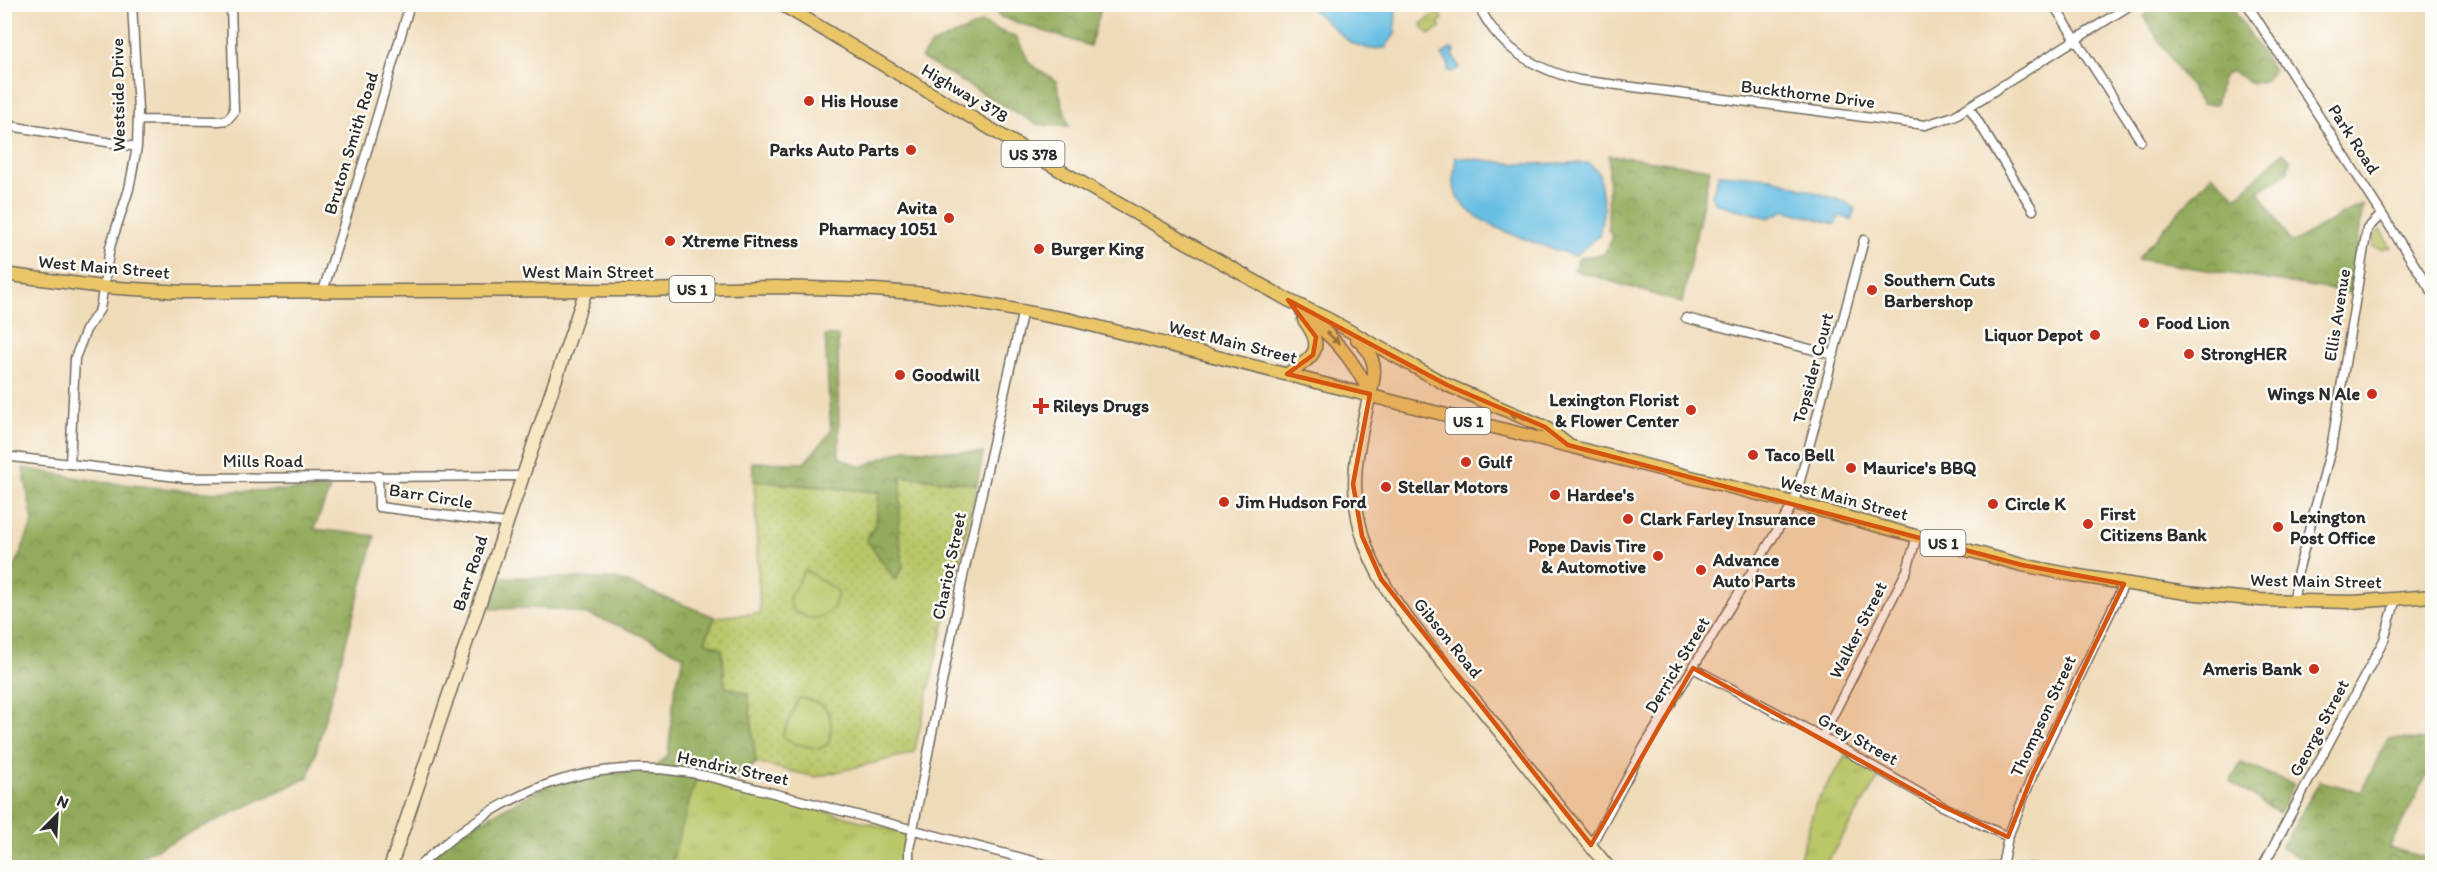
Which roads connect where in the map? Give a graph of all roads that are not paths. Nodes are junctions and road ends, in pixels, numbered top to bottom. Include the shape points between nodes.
1 (132, 4) edge
2 (231, 4) edge
3 (410, 4) edge
4 (781, 4) edge
5 (1478, 4) edge
6 (2053, 4) edge
7 (2132, 4) edge
8 (2247, 4) edge
9 (2077, 40) junction
10 (1969, 107) junction
11 (138, 120) junction
12 (4, 125) edge
13 (2140, 141) dead end
14 (137, 147) junction
15 (2033, 210) dead end
16 (2382, 214) junction
17 (1864, 240) dead end
18 (4, 274) edge
19 (102, 288) junction
20 (586, 290) junction
21 (323, 291) junction
22 (2433, 292) edge
23 (1288, 300) junction
24 (1023, 310) junction
25 (1686, 318) dead end
26 (1348, 330) junction
27 (1834, 354) junction
28 (1287, 374) junction
29 (1370, 394) junction
30 (1568, 445) junction
31 (4, 456) edge
32 (70, 463) junction
33 (378, 476) junction
34 (523, 476) junction
35 (1794, 503) junction
36 (505, 523) junction
37 (1917, 536) junction
38 (2124, 584) junction
39 (2433, 596) edge
40 (2396, 600) junction
41 (2294, 601) junction
42 (1693, 668) junction
43 (1822, 737) junction
44 (913, 829) junction
45 (2008, 837) junction
46 (1591, 845) junction
47 (2002, 866) junction
48 (390, 867) edge
49 (417, 867) edge
50 (909, 867) edge
51 (1060, 867) edge
52 (1609, 867) edge
53 (1940, 867) edge
54 (2035, 867) edge
55 (2262, 867) edge

1 - 11 street, Westside Drive
2 - 11 street via 234,112 227,120 210,122
3 - 21 street, Bruton Smith Road
4 - 23 main road, Highway 378 / US 378
5 - 10 street, Buckthorne Drive via 1489,25 1516,54 1556,75 1579,80 1916,125 1945,120
6 - 9 street
7 - 9 street, Buckthorne Drive
8 - 16 street, Park Road
9 - 10 street, Buckthorne Drive
9 - 13 street
10 - 15 street
11 - 14 street, Westside Drive
12 - 14 street
14 - 19 street, Westside Drive
16 - 22 street, Park Road
16 - 41 street, Ellis Avenue via 2367,229 2331,448 2297,575
17 - 27 street, Topsider Court
18 - 19 main road, West Main Street / US 1
19 - 21 main road, West Main Street / US 1
19 - 32 street, Westside Drive via 100,309 78,345 75,358
20 - 21 main road, West Main Street / US 1
20 - 24 main road, West Main Street / US 1 via 875,290
20 - 34 street, Barr Road
23 - 26 main road, US 378
23 - 28 main road via 1312,330 1317,346 1309,360
23 -> 29 main road, US 378 via 1339,343
24 - 28 main road, West Main Street / US 1
24 - 44 street, Chariot Street via 964,572
25 - 27 street
26 - 29 main road via 1373,358 1375,373
30 -> 26 main road, US 378 via 1545,428 1455,389
27 - 35 street, Topsider Court
28 - 29 main road, West Main Street / US 1
29 - 30 main road, West Main Street / US 1
29 - 46 street, Gibson Road via 1353,477 1362,536 1371,558 1401,608
30 - 35 main road, West Main Street / US 1
31 - 32 street, Mills Road
32 - 33 street, Mills Road via 185,478
33 - 34 street, Mills Road
33 - 36 street, Barr Circle via 379,507
34 - 36 street, Barr Road
35 - 37 main road, West Main Street / US 1
35 - 42 street, Derrick Street
36 - 48 street, Barr Road
37 - 38 main road, West Main Street / US 1 via 2022,564
37 - 43 street, Walker Street via 1907,570
38 - 41 main road, West Main Street / US 1
38 - 45 street, Thompson Street via 2033,774
39 - 40 main road, West Main Street / US 1
40 - 41 main road, West Main Street / US 1
40 - 55 street, George Street via 2384,640
42 - 43 street, Grey Street
42 - 46 street, Derrick Street via 1627,776
43 - 45 street, Grey Street via 1942,806
44 - 49 street, Hendrix Street via 686,772 609,770 557,780 517,796 458,833
44 - 50 street, Chariot Street
44 - 51 street, Hendrix Street
45 - 47 street, Thompson Street
46 - 52 street, Gibson Road
47 - 53 street
47 - 54 street

